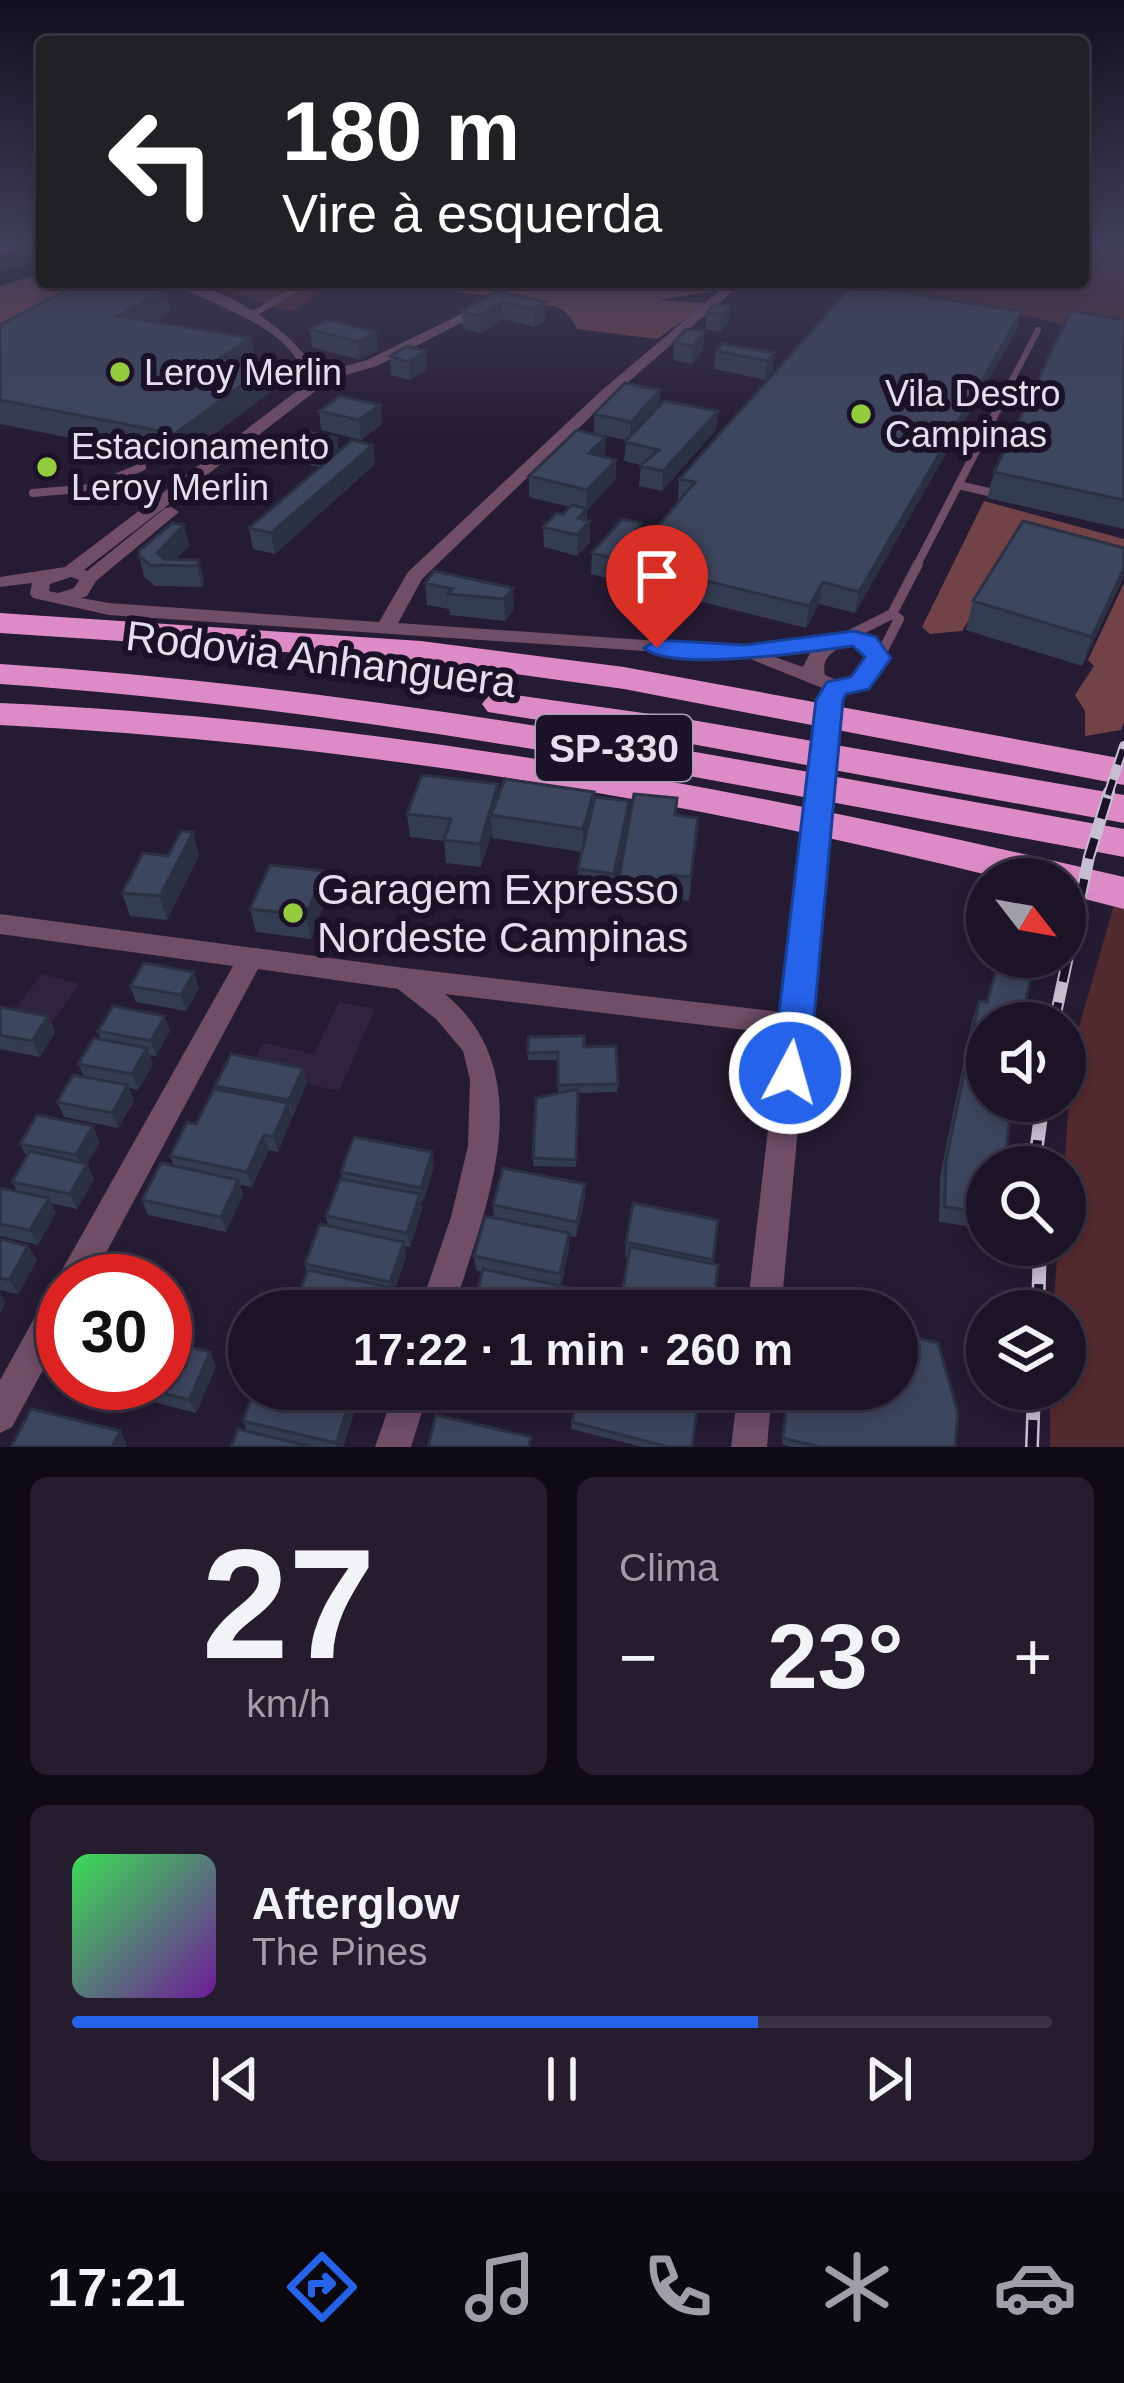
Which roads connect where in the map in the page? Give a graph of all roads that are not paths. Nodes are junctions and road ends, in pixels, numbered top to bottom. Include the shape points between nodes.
1 (243, 310) edge
2 (261, 310) edge
3 (482, 310) edge
4 (705, 310) edge
5 (253, 314) junction
6 (1038, 330) dead end
7 (1033, 342) junction
8 (1054, 345) edge
9 (318, 377) junction
10 (95, 452) dead end
11 (958, 485) junction
12 (33, 493) dead end
13 (1020, 499) edge
14 (49, 576) junction
15 (82, 579) junction
16 (0, 582) edge
17 (0, 596) edge
18 (51, 598) junction
19 (129, 608) junction
20 (892, 614) junction
21 (0, 623) edge
22 (386, 627) junction
23 (255, 638) junction
24 (836, 641) junction
25 (745, 652) junction
26 (0, 654) edge
27 (878, 658) junction
28 (0, 674) edge
29 (0, 688) edge
30 (828, 689) junction
31 (247, 694) junction
32 (0, 713) edge
33 (0, 728) edge
34 (212, 729) junction
35 (1124, 772) edge
36 (991, 802) junction
37 (1124, 809) edge
38 (1124, 843) edge
39 (1124, 855) edge
40 (1124, 893) edge
41 (0, 924) edge
42 (250, 959) junction
43 (405, 979) junction
44 (796, 1025) junction
45 (88, 1254) edge
46 (442, 1290) edge
47 (766, 1290) edge
48 (36, 1349) edge
49 (405, 1410) edge
50 (753, 1410) edge
51 (0, 1415) edge
52 (393, 1447) edge
53 (749, 1447) edge

1 - 5 street
2 - 5 lane
3 - 9 street via 372,363
4 - 22 street via 414,576
5 - 9 street
6 - 7 lane
7 - 8 lane
7 - 11 lane
9 - 15 street via 328,388 319,397
10 - 12 lane via 142,466 73,492
11 - 13 lane
11 - 20 lane
14 - 15 street
14 - 16 street
14 - 18 street via 38,585
15 - 18 street
15 - 19 street
17 - 18 street
18 - 19 street
19 - 22 street
20 - 24 lane
20 - 27 lane via 899,620
21 - 23 highway
22 - 25 street
23 - 35 highway via 624,678
23 - 36 highway via 599,691 908,759
24 - 25 street
24 - 27 street via 868,643
24 - 30 street via 813,661
25 - 30 street
26 - 36 highway, Rodovia Anhanguera / SP-330 via 343,682 686,731
27 - 30 street via 860,683
28 - 31 highway, Rodovia Anhanguera / SP-330
29 - 31 highway
30 - 44 street, bridge
31 - 36 highway, Rodovia Anhanguera / SP-330
32 - 34 highway
33 - 34 highway
34 - 40 highway via 641,785
36 - 37 highway, Rodovia Anhanguera / SP-330
36 - 38 highway, Rodovia Anhanguera / SP-330
36 - 39 highway
41 - 42 street
42 - 43 street
42 - 45 street
43 - 44 street
43 - 46 street via 476,1049 485,1092 479,1167
44 - 47 street
48 - 51 street
49 - 52 street
50 - 53 street

